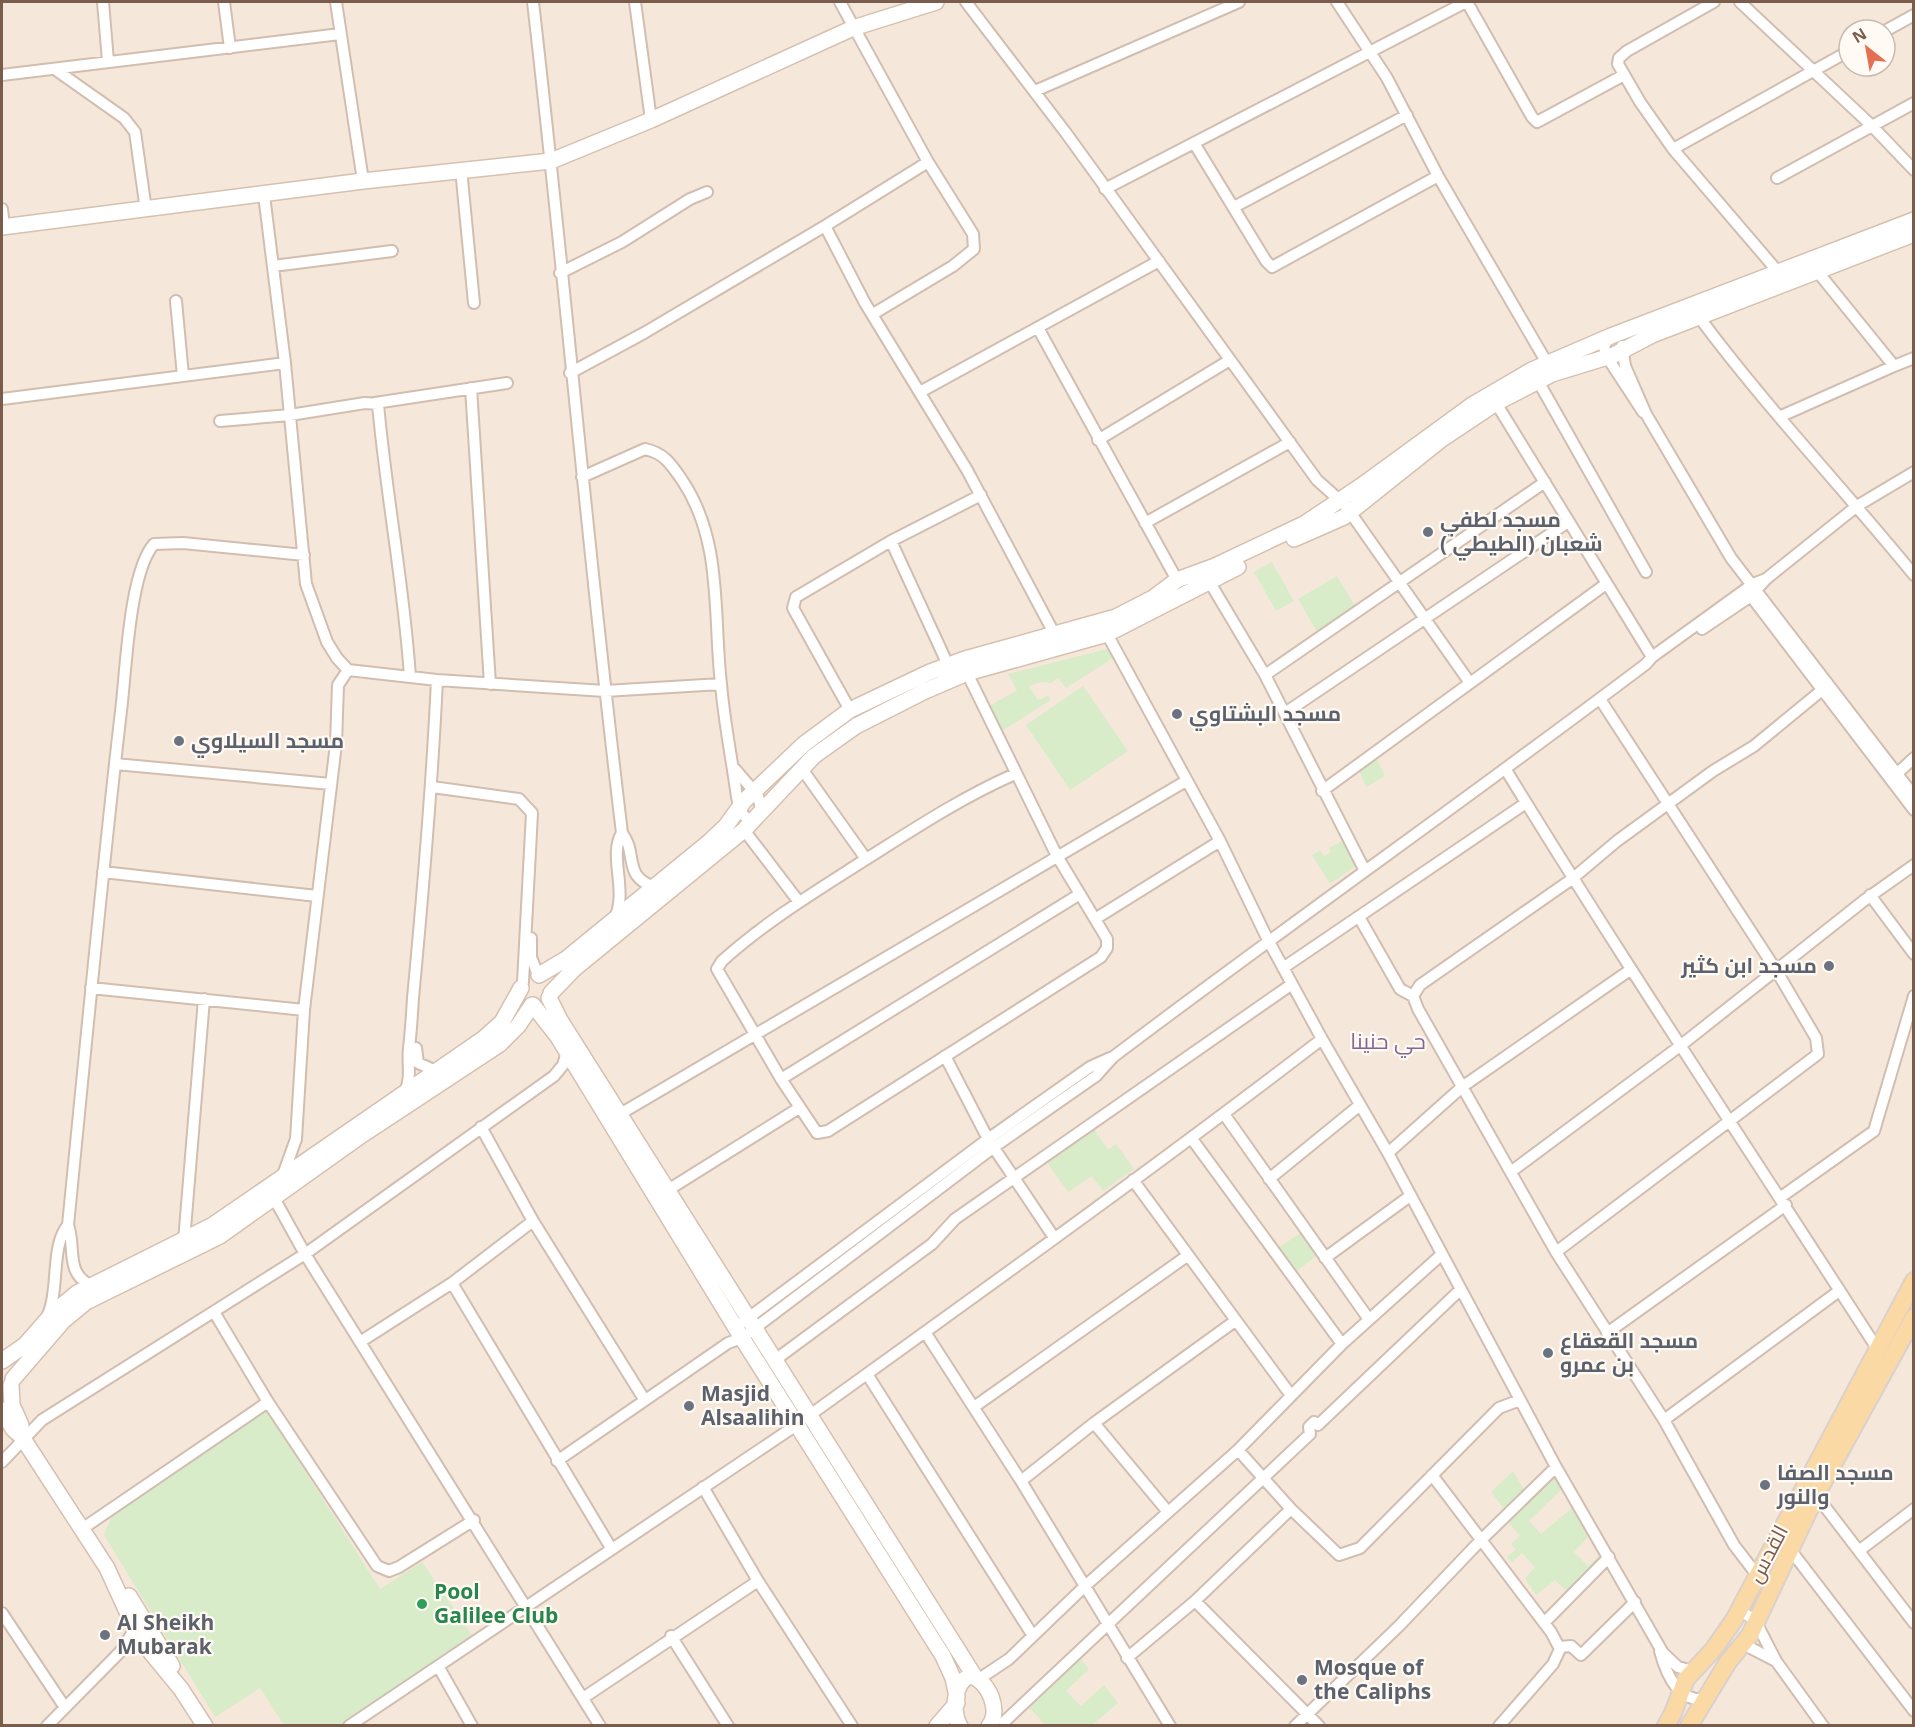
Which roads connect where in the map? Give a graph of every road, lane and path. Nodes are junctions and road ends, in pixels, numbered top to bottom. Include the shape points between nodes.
1 (103, 2) edge
2 (224, 2) edge
3 (336, 2) edge
4 (533, 2) edge
5 (635, 2) edge
6 (840, 2) edge
7 (936, 2) edge
8 (966, 2) edge
9 (1239, 2) edge
10 (1337, 2) edge
11 (1467, 2) edge
12 (1714, 2) edge
13 (1740, 2) edge
14 (1914, 15) edge
15 (1897, 24) edge
16 (854, 28) junction
17 (340, 34) junction
18 (230, 48) junction
19 (1370, 50) junction
20 (1837, 58) edge
21 (108, 61) junction
22 (56, 70) junction
23 (1814, 70) junction
24 (2, 75) edge
25 (1624, 75) junction
26 (1035, 91) junction
27 (1914, 103) edge
28 (1407, 115) junction
29 (651, 120) junction
30 (1872, 126) junction
31 (1194, 143) junction
32 (1673, 149) junction
33 (551, 161) junction
34 (928, 162) junction
35 (461, 169) junction
36 (1914, 170) edge
37 (1438, 176) junction
38 (1777, 178) dead end
39 (363, 181) junction
40 (1105, 189) junction
41 (707, 192) dead end
42 (264, 195) junction
43 (1234, 207) junction
44 (2, 209) edge
45 (146, 210) junction
46 (1914, 220) edge
47 (825, 226) junction
48 (3, 227) edge
49 (1914, 234) edge
50 (393, 252) dead end
51 (1159, 261) junction
52 (273, 266) junction
53 (1817, 271) junction
54 (560, 273) junction
55 (1779, 273) junction
56 (176, 301) dead end
57 (474, 303) dead end
58 (873, 314) junction
59 (1699, 317) junction
60 (1038, 328) junction
61 (1610, 337) junction
62 (1622, 351) junction
63 (1607, 357) junction
64 (1914, 358) edge
65 (1230, 360) junction
66 (285, 363) junction
67 (1547, 363) junction
68 (1894, 366) junction
69 (570, 373) junction
70 (183, 376) junction
71 (1538, 381) junction
72 (507, 383) dead end
73 (471, 388) junction
74 (920, 393) junction
75 (2, 399) edge
76 (375, 402) junction
77 (1496, 404) junction
78 (1646, 414) junction
79 (290, 415) junction
80 (1779, 417) junction
81 (220, 421) dead end
82 (1098, 440) junction
83 (1290, 442) junction
84 (1914, 472) edge
85 (582, 477) junction
86 (1545, 482) junction
87 (981, 495) junction
88 (1333, 503) junction
89 (1857, 506) junction
90 (1344, 516) junction
91 (1568, 522) junction
92 (1145, 523) junction
93 (891, 542) junction
94 (304, 555) junction
95 (1646, 572) dead end
96 (1914, 575) edge
97 (1209, 581) junction
98 (1400, 584) junction
99 (1606, 584) junction
100 (1180, 585) junction
101 (1752, 590) junction
102 (1425, 618) junction
103 (1107, 634) junction
104 (1055, 635) junction
105 (1649, 660) junction
106 (948, 665) junction
107 (348, 670) junction
108 (966, 673) junction
109 (1265, 675) junction
110 (410, 676) junction
111 (437, 680) junction
112 (1470, 683) junction
113 (490, 684) junction
114 (721, 684) junction
115 (1824, 689) junction
116 (605, 691) junction
117 (1600, 699) junction
118 (850, 710) junction
119 (1285, 713) junction
120 (1914, 758) edge
121 (115, 764) junction
122 (734, 766) junction
123 (802, 769) junction
124 (1506, 770) junction
125 (1015, 774) junction
126 (1893, 777) junction
127 (1186, 781) junction
128 (331, 783) junction
129 (432, 787) junction
130 (1322, 791) junction
131 (754, 792) junction
132 (1914, 795) edge
133 (1670, 802) junction
134 (1526, 803) junction
135 (740, 807) junction
136 (1914, 810) edge
137 (754, 821) junction
138 (622, 833) junction
139 (1220, 841) junction
140 (1057, 856) junction
141 (866, 859) junction
142 (1914, 865) edge
143 (103, 872) junction
144 (1365, 872) junction
145 (1572, 879) junction
146 (655, 887) junction
147 (1080, 894) junction
148 (1870, 895) junction
149 (317, 896) junction
150 (799, 902) junction
151 (528, 908) junction
152 (1359, 917) junction
153 (614, 919) junction
154 (1095, 919) junction
155 (1268, 940) junction
156 (1914, 954) edge
157 (1283, 968) junction
158 (1630, 970) junction
159 (1776, 970) junction
160 (538, 975) junction
161 (1292, 984) junction
162 (522, 985) junction
163 (91, 988) junction
164 (550, 995) junction
165 (1413, 996) junction
166 (1914, 996) edge
167 (204, 999) junction
168 (532, 1005) junction
169 (304, 1010) junction
170 (754, 1034) junction
171 (1322, 1039) junction
172 (412, 1040) junction
173 (1680, 1046) junction
174 (572, 1049) junction
175 (945, 1056) junction
176 (436, 1071) junction
177 (586, 1072) junction
178 (554, 1076) junction
179 (781, 1078) junction
180 (1462, 1088) junction
181 (405, 1092) junction
182 (1360, 1105) junction
183 (800, 1108) junction
184 (1224, 1114) junction
185 (615, 1117) junction
186 (1731, 1120) junction
187 (481, 1126) junction
188 (296, 1139) junction
189 (1192, 1139) junction
190 (991, 1143) junction
191 (1388, 1153) junction
192 (314, 1155) junction
193 (1512, 1172) junction
194 (282, 1177) junction
195 (1013, 1179) junction
196 (1269, 1179) junction
197 (1133, 1180) junction
198 (668, 1190) junction
199 (1410, 1196) junction
200 (274, 1198) junction
201 (1784, 1201) junction
202 (533, 1221) junction
203 (68, 1225) junction
204 (1053, 1236) junction
205 (184, 1241) junction
206 (1557, 1252) junction
207 (305, 1254) junction
208 (1441, 1255) junction
209 (1187, 1256) junction
210 (1325, 1258) junction
211 (1914, 1281) edge
212 (452, 1282) junction
213 (90, 1285) junction
214 (1460, 1290) junction
215 (1839, 1291) junction
216 (214, 1312) junction
217 (1914, 1317) edge
218 (1368, 1318) junction
219 (1235, 1321) junction
220 (44, 1323) junction
221 (742, 1331) junction
222 (926, 1332) junction
223 (1607, 1333) junction
224 (360, 1342) junction
225 (1342, 1344) junction
226 (1878, 1350) junction
227 (775, 1360) junction
228 (2, 1362) edge
229 (867, 1374) junction
230 (9, 1385) edge
231 (1290, 1395) junction
232 (644, 1399) junction
233 (1520, 1400) junction
234 (268, 1402) junction
235 (975, 1407) junction
236 (2, 1410) edge
237 (804, 1419) junction
238 (1664, 1420) junction
239 (1094, 1423) junction
240 (24, 1439) junction
241 (1238, 1450) junction
242 (557, 1461) junction
243 (2, 1462) edge
244 (1556, 1467) junction
245 (1432, 1475) junction
246 (1264, 1478) junction
247 (1021, 1481) junction
248 (703, 1487) junction
249 (1816, 1495) junction
250 (1291, 1509) junction
251 (1914, 1509) edge
252 (1168, 1512) junction
253 (474, 1520) junction
254 (82, 1528) junction
255 (1481, 1540) junction
256 (611, 1548) junction
257 (1789, 1548) junction
258 (1860, 1550) junction
259 (1609, 1557) junction
260 (1757, 1575) junction
261 (758, 1581) junction
262 (1084, 1587) junction
263 (1195, 1601) junction
264 (1635, 1602) junction
265 (524, 1606) junction
266 (2, 1613) edge
267 (1737, 1614) junction
268 (1755, 1620) junction
269 (1544, 1623) junction
270 (1914, 1623) edge
271 (1107, 1626) junction
272 (5, 1628) edge
273 (144, 1631) junction
274 (671, 1636) junction
275 (1033, 1636) junction
276 (1656, 1639) junction
277 (1743, 1644) junction
278 (1559, 1647) junction
279 (1127, 1658) junction
280 (1776, 1661) junction
281 (438, 1666) junction
282 (996, 1669) junction
283 (1692, 1671) junction
284 (977, 1678) junction
285 (1679, 1691) junction
286 (583, 1698) junction
287 (991, 1698) junction
288 (1706, 1699) junction
289 (957, 1700) junction
290 (64, 1706) junction
291 (1914, 1711) edge
292 (1307, 1714) junction
293 (999, 1724) edge
294 (1693, 1724) edge
295 (47, 1725) edge
296 (204, 1725) edge
297 (349, 1725) edge
298 (472, 1725) edge
299 (600, 1725) edge
300 (728, 1725) edge
301 (852, 1725) edge
302 (937, 1725) edge
303 (960, 1725) edge
304 (1170, 1725) edge
305 (1295, 1725) edge
306 (1319, 1725) edge
307 (1499, 1725) edge
308 (1666, 1725) edge
309 (1823, 1725) edge

1 - 21 street
2 - 18 street
3 - 17 street
4 - 33 street
5 - 29 street
6 - 16 street
7 - 16 street
8 - 26 street
9 - 26 street
10 - 19 street
11 - 19 street
11 - 25 street via 1537,122
12 - 25 street via 1622,54 1618,64
13 - 23 street
14 - 15 street
16 - 29 street
16 - 34 street
17 - 18 street
17 - 39 street
18 - 21 street
19 - 28 street
19 - 31 street
20 - 23 street
21 - 22 street
22 - 24 street
22 - 45 street via 124,118 135,132
23 - 30 street
23 - 32 street
25 - 32 street
26 - 40 street
27 - 30 street
28 - 37 street
28 - 43 street
29 - 33 street
30 - 36 street
30 - 38 street
31 - 40 street
31 - 43 street
32 - 55 street
33 - 35 street
33 - 54 street
34 - 47 street
34 - 58 street via 972,234 974,249
35 - 39 street
35 - 57 street
37 - 43 street via 1272,267
37 - 67 street
39 - 42 street
40 - 51 street
41 - 54 street
42 - 45 street
42 - 52 street
44 - 48 street
45 - 48 street
46 - 55 street
47 - 58 street
47 - 69 street
49 - 53 street
50 - 52 street
51 - 60 street
51 - 65 street
52 - 66 street
53 - 59 street
53 - 68 street
54 - 69 street
55 - 61 street
56 - 70 street
58 - 74 street
59 - 62 street
59 - 80 street
60 - 74 street
60 - 82 street
61 - 62 street via 1620,341
61 - 63 street via 1604,347
61 - 67 street
62 - 63 street
62 - 78 street
63 - 71 street via 1566,368
63 - 78 street via 1634,402
64 - 68 street
65 - 82 street
65 - 83 street
66 - 70 street
66 - 79 street
67 - 88 street via 1472,405
68 - 80 street
69 - 85 street
70 - 75 street
71 - 77 street
71 - 95 street
72 - 73 street
73 - 76 street
73 - 113 street
74 - 87 street
76 - 79 street
76 - 110 street
77 - 86 street
77 - 90 street via 1442,439
78 - 101 street
79 - 81 street
79 - 94 street
80 - 89 street
82 - 92 street
83 - 88 street
83 - 92 street
84 - 89 street
85 - 114 street via 645,449 665,456 685,484 704,521 716,592
85 - 116 street
86 - 91 street
86 - 98 street
87 - 93 street
87 - 104 street
88 - 90 street
88 - 90 street
88 - 100 street via 1285,534
89 - 96 street
89 - 101 street
90 - 97 street
90 - 98 street
91 - 99 street
91 - 102 street
92 - 100 street
93 - 106 street
93 - 118 street via 794,600 795,612
94 - 107 street via 306,585 314,610 327,642
94 - 121 street via 183,543 154,544 147,551 136,590
97 - 100 street
97 - 109 street
98 - 102 street
98 - 109 street
99 - 105 street
99 - 112 street
100 - 103 street
100 - 104 street via 1116,617
101 - 105 street via 1655,662
101 - 115 street
102 - 112 street
102 - 119 street
103 - 108 street
103 - 127 street
104 - 106 street
105 - 117 street
106 - 118 street
107 - 110 street
107 - 128 street via 338,685
108 - 123 street via 856,726 827,745
108 - 125 street
109 - 119 street
110 - 111 street
111 - 113 street
111 - 129 street
112 - 130 street
113 - 116 street
114 - 116 street
114 - 122 street
115 - 126 street
115 - 133 street via 1754,746
116 - 138 street
117 - 124 street
117 - 133 street
118 - 131 street via 818,732
119 - 130 street
120 - 126 street
121 - 128 street
121 - 143 street
122 - 131 street
122 - 135 street
123 - 137 street
123 - 141 street
124 - 134 street
124 - 144 street
125 - 140 street
125 - 141 street via 980,789
126 - 132 street
126 - 136 street
127 - 139 street
127 - 140 street
128 - 149 street
129 - 151 street via 513,797 530,807 534,819
129 - 172 street
130 - 144 street
131 - 135 street
131 - 137 street via 761,801
133 - 145 street
133 - 159 street
134 - 145 street
134 - 152 street
135 - 137 street via 745,817
135 - 146 street via 718,834
137 - 150 street
137 - 164 street via 574,969
138 - 146 street via 633,871
138 - 153 street via 617,843 620,902
139 - 154 street
139 - 155 street
140 - 147 street
140 - 170 street
141 - 150 street
142 - 148 street
143 - 149 street
143 - 163 street
144 - 155 street
145 - 158 street
145 - 165 street via 1420,985
146 - 153 street
147 - 154 street
147 - 179 street
148 - 156 street
148 - 159 street
149 - 169 street
150 - 170 street via 730,954 717,969
151 - 160 street via 531,957
151 - 162 street
152 - 157 street
152 - 165 street via 1400,989
153 - 160 street via 566,959
154 - 175 street via 1108,942 1101,957
155 - 157 street
155 - 190 street via 1113,1057 1096,1076
157 - 161 street
158 - 173 street
158 - 180 street
159 - 173 street
159 - 186 street via 1813,1031 1818,1054
160 - 162 street via 532,975
160 - 164 street via 548,981
161 - 171 street
161 - 195 street
162 - 168 street via 523,999
162 - 176 street via 510,1012 493,1031
163 - 167 street
163 - 203 street
164 - 168 street via 545,1003
164 - 174 street
165 - 180 street
166 - 201 street via 1874,1131
167 - 169 street
167 - 205 street
168 - 174 street
168 - 200 street via 500,1044
169 - 188 street
170 - 179 street
170 - 185 street
171 - 182 street
171 - 184 street
172 - 176 street via 418,1063
172 - 181 street
173 - 186 street
173 - 193 street
174 - 177 street
174 - 178 street
175 - 183 street via 822,1134 817,1133
175 - 190 street
176 - 181 street
177 - 178 street
177 - 185 street
178 - 187 street
179 - 183 street
180 - 191 street
180 - 193 street
181 - 192 street
182 - 191 street
182 - 196 street
183 - 198 street
184 - 189 street
184 - 196 street
185 - 198 street
185 - 221 street
186 - 201 street
186 - 206 street
187 - 202 street
187 - 207 street
188 - 192 street
188 - 194 street
189 - 197 street
189 - 225 street
190 - 195 street
190 - 221 street
191 - 199 street
192 - 194 street
193 - 206 street
194 - 205 street
195 - 204 street
195 - 227 street via 955,1219 932,1244
196 - 210 street
197 - 204 street
197 - 209 street
198 - 221 street
199 - 208 street
199 - 210 street
200 - 207 street
200 - 230 street via 205,1245 86,1302 63,1321
201 - 215 street
201 - 223 street
202 - 212 street
202 - 232 street
203 - 213 street via 73,1268
203 - 220 street via 59,1240 55,1293
204 - 222 street
205 - 213 street
206 - 223 street
207 - 216 street
207 - 224 street
208 - 214 street
208 - 218 street
209 - 219 street
209 - 235 street
210 - 218 street
211 - 226 main road, القدس
212 - 224 street
212 - 242 street
213 - 220 street
214 - 233 street
214 - 246 street via 1318,1425 1314,1422 1309,1427 1310,1434
215 - 226 street
215 - 238 street
216 - 234 street
216 - 240 street via 42,1420
217 - 249 main road, القدس
218 - 225 street
219 - 231 street
219 - 239 street
220 - 228 street via 25,1345
221 - 227 street
221 - 232 street
221 - 237 street
222 - 229 street
222 - 235 street
223 - 238 street
224 - 253 street
225 - 231 street
226 - 260 main road, القدس
227 - 237 street
228 - 230 street via 10,1368
229 - 237 street
229 - 275 street
230 - 240 street
231 - 241 street
232 - 242 street
233 - 244 street
233 - 245 street via 1499,1408
234 - 253 street via 368,1556 383,1570 399,1567
234 - 254 street
235 - 247 street
236 - 240 street
237 - 248 street
237 - 284 street
237 - 289 street via 944,1656
238 - 260 street via 1734,1545
239 - 247 street
239 - 252 street
240 - 243 street
240 - 254 street
241 - 246 street
241 - 252 street
242 - 256 street
244 - 255 street
244 - 259 street
245 - 250 street via 1360,1548 1344,1554 1339,1555
245 - 255 street
246 - 250 street
246 - 271 street
247 - 262 street
248 - 256 street
248 - 261 street
249 - 257 main road, القدس
249 - 258 street
250 - 263 street
251 - 258 street
252 - 262 street
253 - 265 street
254 - 273 street
255 - 269 street
255 - 292 street
256 - 265 street
257 - 268 main road, القدس
257 - 291 street
258 - 270 street
259 - 264 street
259 - 269 street
260 - 267 main road, القدس
261 - 274 street
261 - 301 street
262 - 271 street
262 - 275 street
263 - 279 street
263 - 292 street
264 - 276 street
264 - 278 street via 1581,1655 1571,1646
265 - 281 street
265 - 286 street
266 - 272 street
267 - 268 street
267 - 283 main road, القدس via 1713,1650
268 - 277 main road, القدس
268 - 280 street
269 - 278 street
271 - 279 street
271 - 293 street
272 - 290 street
273 - 290 street
273 - 296 street
274 - 286 street
274 - 300 street
275 - 282 street
276 - 283 street via 1674,1664
276 - 285 street via 1664,1667
277 - 280 street
277 - 288 main road, القدس
278 - 307 street via 1553,1664
279 - 304 street
280 - 309 street
281 - 297 street
281 - 298 street
282 - 284 street
282 - 287 street
283 - 285 main road, القدس
284 - 287 street
284 - 289 street via 967,1677 961,1682
285 - 288 street via 1692,1700
285 - 308 main road, القدس
286 - 299 street
287 - 293 street
288 - 294 main road, القدس
289 - 302 street
289 - 303 street via 955,1714
290 - 295 street
292 - 305 street
292 - 306 street

